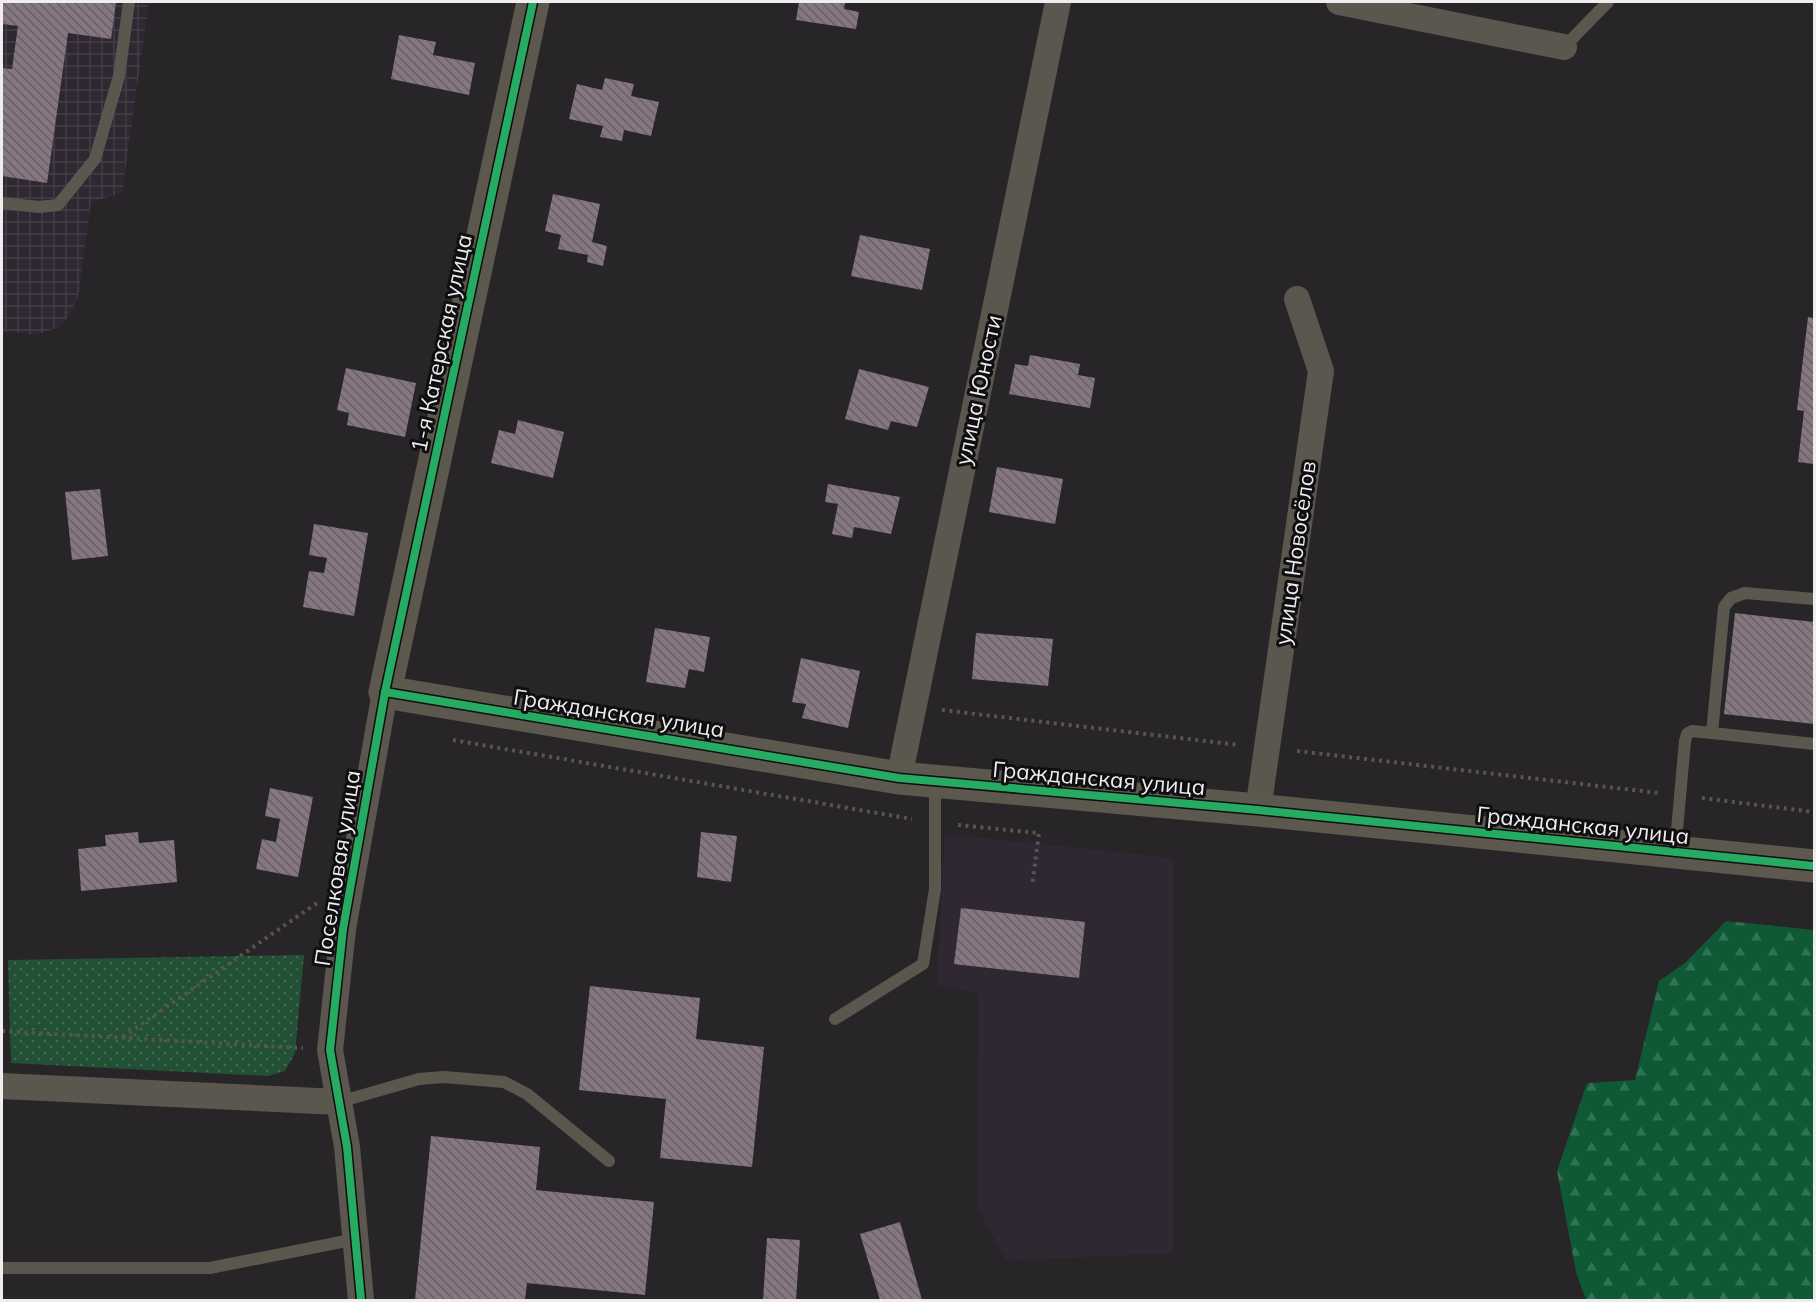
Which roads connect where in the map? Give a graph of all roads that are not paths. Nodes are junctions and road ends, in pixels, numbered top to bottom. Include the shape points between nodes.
1 (129, 2) edge
2 (533, 2) edge
3 (1058, 2) edge
4 (1338, 2) edge
5 (1608, 2) edge
6 (1564, 47) joint
7 (2, 203) edge
8 (1297, 299) dead end
9 (1815, 599) edge
10 (385, 692) junction
11 (1712, 733) junction
12 (1815, 744) edge
13 (899, 778) junction
14 (935, 781) junction
15 (1258, 810) junction
16 (1675, 852) junction
17 (1815, 866) edge
18 (835, 1019) dead end
19 (2, 1086) edge
20 (339, 1102) junction
21 (609, 1161) dead end
22 (356, 1239) junction
23 (2, 1268) edge
24 (361, 1300) edge

1 - 7 lane via 119,76 95,159 58,205
2 - 10 street, 1-я Катерская улица
3 - 13 street, улица Юности
4 - 6 street
5 - 6 lane
8 - 15 street, улица Новосёлов via 1321,371
9 - 11 lane via 1745,593 1731,598 1724,607
10 - 13 street, Гражданская улица
10 - 20 street, Поселковая улица via 343,929 330,1050
11 - 12 lane
11 - 16 lane via 1692,731 1685,741
13 - 14 street, Гражданская улица
14 - 15 street, Гражданская улица
14 - 18 lane via 934,889 923,964
15 - 16 street, Гражданская улица
16 - 17 street, Гражданская улица
19 - 20 street
20 - 21 lane via 419,1079 504,1082 527,1094
20 - 22 street, Поселковая улица
22 - 23 lane via 210,1268
22 - 24 street, Поселковая улица

